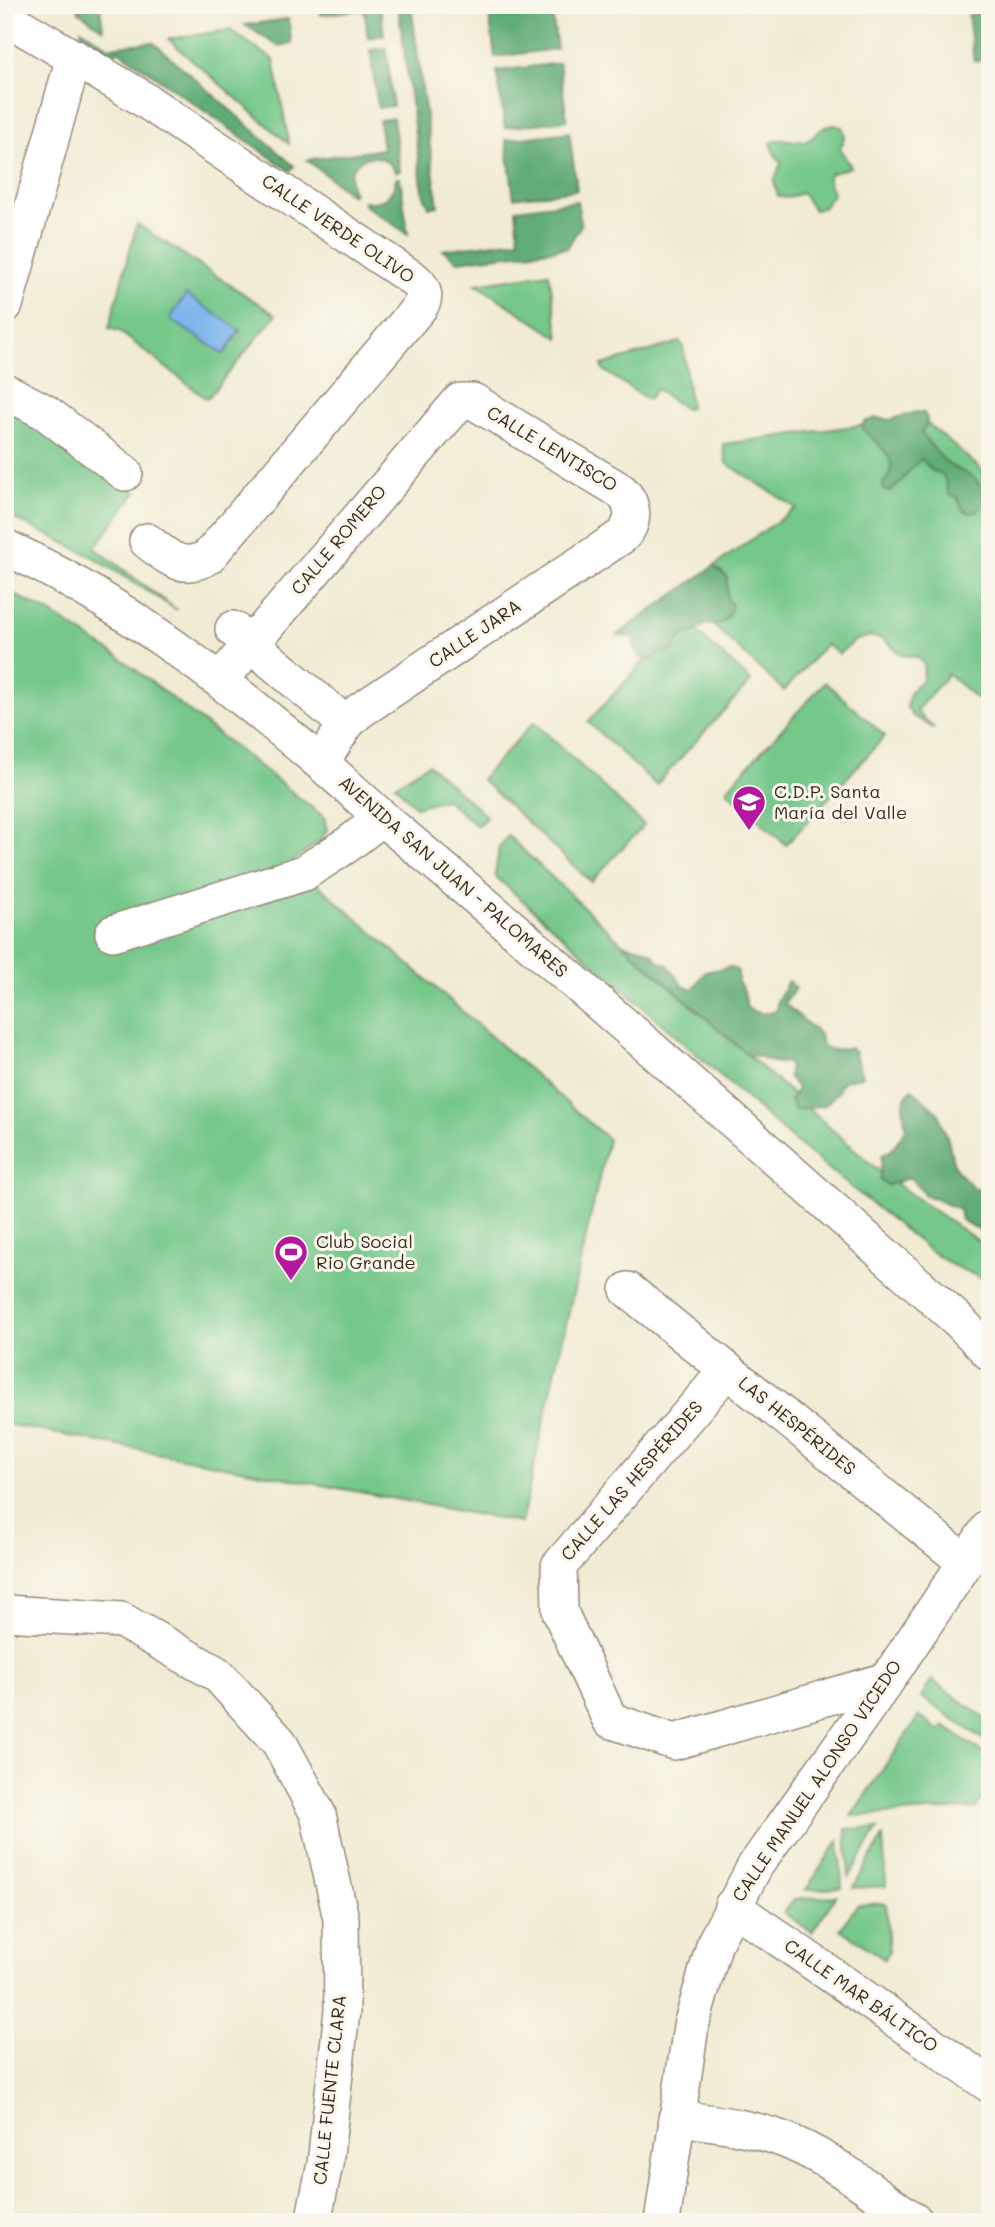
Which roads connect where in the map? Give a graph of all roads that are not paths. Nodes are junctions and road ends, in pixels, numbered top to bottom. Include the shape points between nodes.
1 (5, 17) edge
2 (66, 52) junction
3 (5, 251) edge
4 (5, 304) edge
5 (5, 391) edge
6 (460, 401) joint
7 (125, 473) dead end
8 (632, 513) joint
9 (147, 541) dead end
10 (5, 547) edge
11 (242, 637) junction
12 (220, 680) junction
13 (346, 724) junction
14 (321, 763) junction
15 (382, 818) junction
16 (113, 933) dead end
17 (873, 1245) junction
18 (628, 1290) dead end
19 (990, 1315) edge
20 (990, 1353) edge
21 (727, 1370) junction
22 (990, 1526) edge
23 (965, 1562) junction
24 (5, 1613) edge
25 (887, 1680) junction
26 (732, 1906) junction
27 (990, 2085) edge
28 (676, 2118) junction
29 (313, 2222) edge
30 (662, 2222) edge
31 (916, 2222) edge

1 - 2 street, CALLE VERDE OLIVO
2 - 3 street
2 - 4 street
2 - 9 street, CALLE VERDE OLIVO via 415,280 424,293 424,303 208,557 179,562
5 - 7 street via 45,412
6 - 8 street, CALLE LENTISCO via 473,401 621,491
6 - 11 street, CALLE ROMERO
8 - 13 street, CALLE JARA via 622,536
10 - 12 street, AVENIDA SAN JUAN - PALOMARES via 88,589
11 - 12 street, CALLE ROMERO
11 - 13 street
12 - 14 street, AVENIDA SAN JUAN - PALOMARES
13 - 14 street, CALLE JARA
14 - 15 street, AVENIDA SAN JUAN - PALOMARES
15 - 16 street via 303,873
15 - 17 street, AVENIDA SAN JUAN - PALOMARES via 520,933
17 - 19 street
17 - 20 street
18 - 21 street, LAS HESPÉRIDES
21 - 23 street, LAS HESPÉRIDES
21 - 25 street, CALLE LAS HESPÉRIDES via 559,1566 560,1612 610,1720 674,1742
22 - 23 street, CALLE MANUEL ALONSO VICEDO
23 - 25 street, CALLE MANUEL ALONSO VICEDO
24 - 29 street, CALLE FUENTE CLARA via 121,1620 216,1674 279,1742 318,1814 341,1919 342,2011 325,2164
25 - 26 street, CALLE MANUEL ALONSO VICEDO via 755,1866
26 - 27 street, CALLE MAR BÁLTICO
26 - 28 street, CALLE MANUEL ALONSO VICEDO via 702,1982
28 - 30 street, CALLE MANUEL ALONSO VICEDO
28 - 31 street via 724,2124 791,2142

